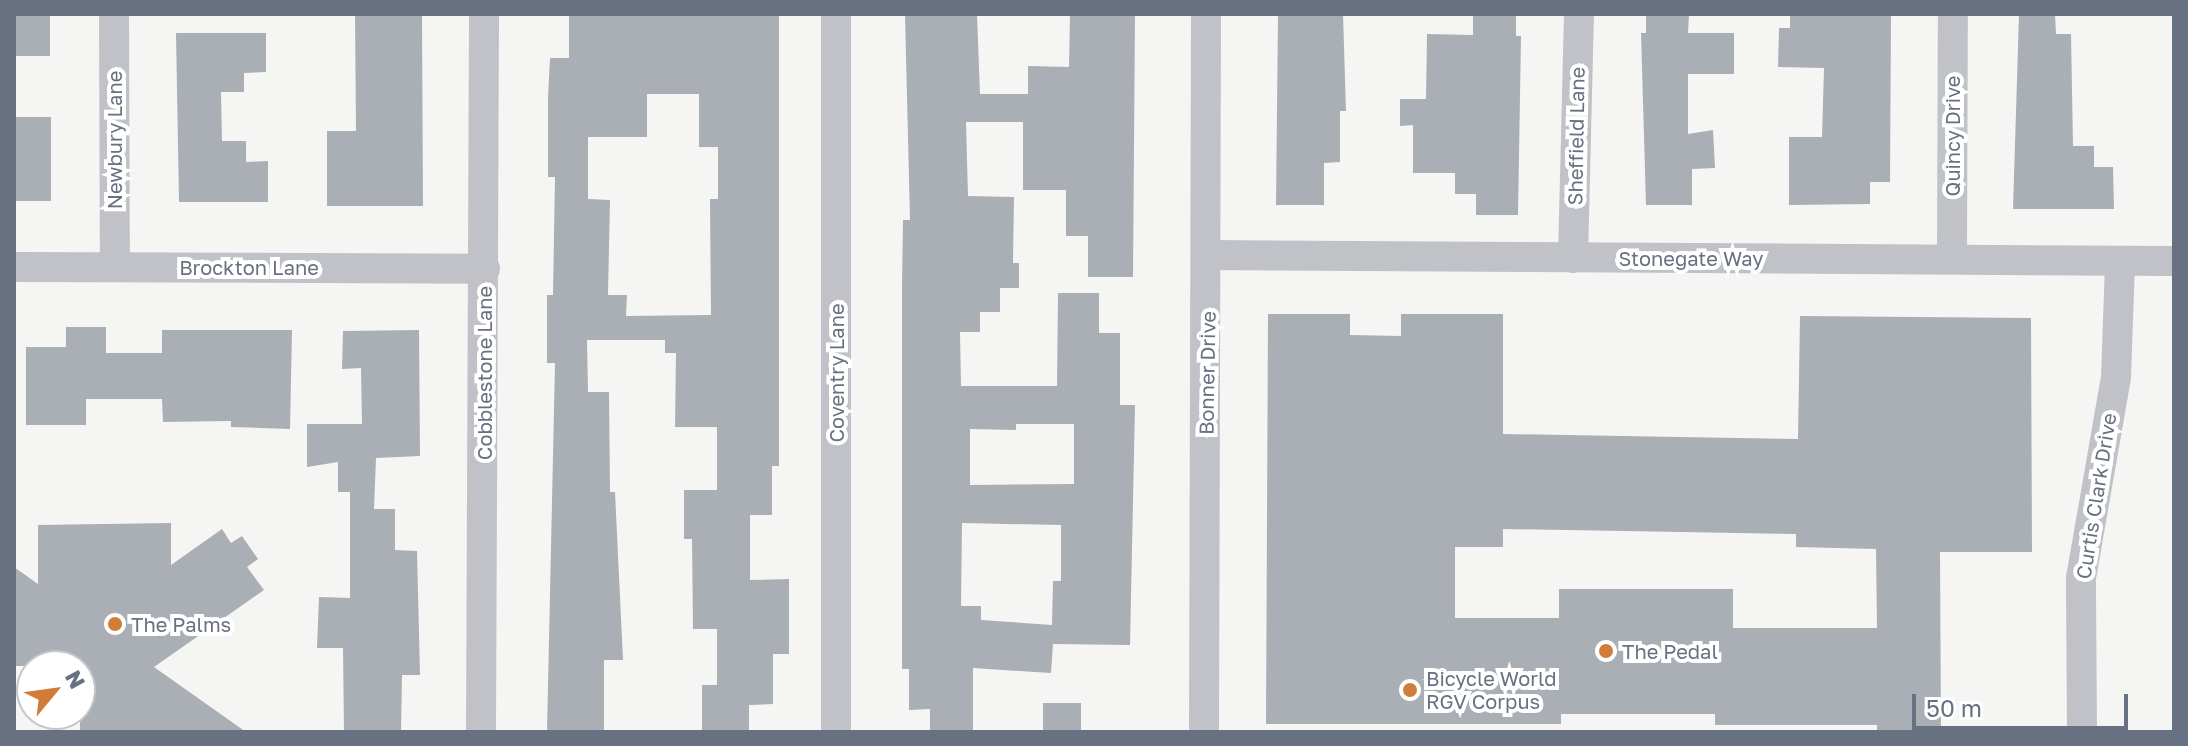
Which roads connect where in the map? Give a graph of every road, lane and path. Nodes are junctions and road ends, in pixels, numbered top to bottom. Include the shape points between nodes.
1 (114, 14) edge
2 (484, 14) edge
3 (836, 14) edge
4 (1206, 14) edge
5 (1579, 14) edge
6 (1953, 14) edge
7 (1208, 255) junction
8 (1952, 257) junction
9 (1573, 258) junction
10 (2120, 261) junction
11 (2174, 261) edge
12 (115, 266) junction
13 (14, 267) edge
14 (485, 269) junction
15 (481, 732) edge
16 (836, 732) edge
17 (1204, 732) edge
18 (2082, 732) edge

1 - 12 street, Newbury Lane
2 - 14 street, Cobblestone Lane
3 - 16 street, Coventry Lane
4 - 7 street, Bonner Drive
5 - 9 street, Sheffield Lane
6 - 8 street, Quincy Drive
7 - 9 street, Stonegate Way
7 - 17 street, Bonner Drive
8 - 9 street, Stonegate Way
8 - 10 street, Stonegate Way
10 - 11 street, Stonegate Way
10 - 18 street, Curtis Clark Drive via 2116,377 2081,578
12 - 13 street, Brockton Lane
12 - 14 street, Brockton Lane
14 - 15 street, Cobblestone Lane

